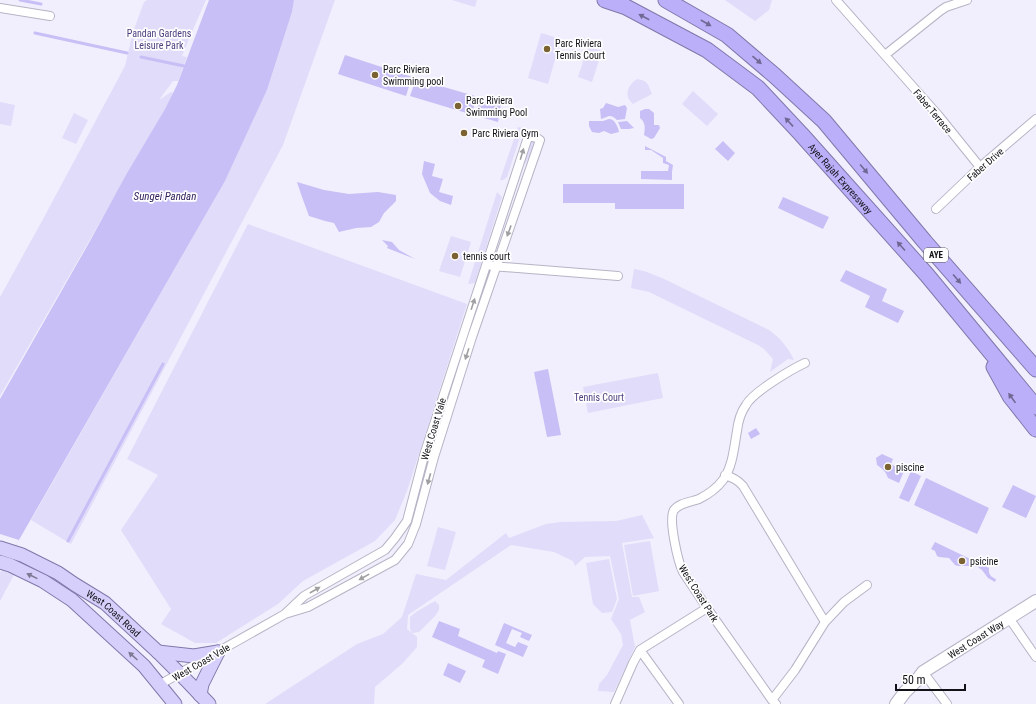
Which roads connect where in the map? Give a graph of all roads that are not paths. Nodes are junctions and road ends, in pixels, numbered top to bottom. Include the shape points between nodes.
1 (605, 0) edge
2 (666, 0) edge
3 (836, 0) edge
4 (967, 0) edge
5 (0, 8) edge
6 (50, 16) dead end
7 (885, 55) junction
8 (1036, 119) edge
9 (980, 167) junction
10 (511, 191) junction
11 (522, 195) junction
12 (936, 209) dead end
13 (485, 266) junction
14 (496, 266) junction
15 (618, 276) dead end
16 (976, 334) junction
17 (805, 363) dead end
18 (1036, 369) edge
19 (1036, 408) edge
20 (1036, 429) edge
21 (725, 475) junction
22 (0, 548) edge
23 (5, 563) edge
24 (867, 585) dead end
25 (1036, 600) edge
26 (707, 608) junction
27 (1036, 608) edge
28 (285, 614) junction
29 (1011, 621) junction
30 (825, 622) junction
31 (640, 650) junction
32 (158, 652) junction
33 (218, 652) junction
34 (1036, 657) edge
35 (180, 674) junction
36 (922, 676) junction
37 (159, 685) junction
38 (204, 699) edge
39 (774, 702) edge
40 (175, 704) edge
41 (615, 704) edge
42 (679, 704) edge
43 (896, 704) edge
44 (947, 704) edge

16 -> 1 highway, Ayer Rajah Expressway / AYE via 927,275 758,88 707,50 626,7
2 -> 18 highway, AYE via 727,35 824,121
3 - 7 street, Faber Terrace
4 - 7 street via 940,11
5 - 6 street
7 - 9 street, Faber Terrace
8 - 9 street, Faber Drive
9 - 12 street, Faber Drive
10 - 11 street
10 -> 11 street, West Coast Vale via 528,137 539,139
10 - 13 street, West Coast Vale
11 -> 14 street, West Coast Vale
13 - 14 street
28 -> 13 street, West Coast Vale via 304,596 385,550 406,521 425,452
14 - 15 street
14 -> 28 street, West Coast Vale via 408,544 395,560 308,607
16 - 19 highway, Ayer Rajah Expressway / AYE
20 -> 16 highway via 1010,396
17 - 21 street, West Coast Park via 756,393 746,404 737,428 732,459
21 - 26 street, West Coast Park via 707,494 678,506 672,516 680,565
21 - 30 street via 743,486
22 - 32 main road, West Coast Road via 17,553 58,573 105,604
37 -> 23 main road, West Coast Road via 144,666 72,600 43,581
24 - 30 street, West Coast Park via 844,602
25 - 29 street, West Coast Way
26 - 31 street
26 - 39 street, West Coast Park
27 - 29 street, West Coast Way
28 - 33 street, West Coast Vale
29 - 34 street
29 - 36 street, West Coast Way
30 - 39 street, West Coast Park
31 - 41 street
31 - 42 street
32 - 33 main road via 194,656
32 - 35 main road, West Coast Road
33 - 35 street, West Coast Vale
33 - 38 main road via 202,684
35 - 37 street, West Coast Vale
35 - 38 main road, West Coast Road
36 - 43 street, West Coast Way
36 - 44 street
37 - 40 main road, West Coast Road

